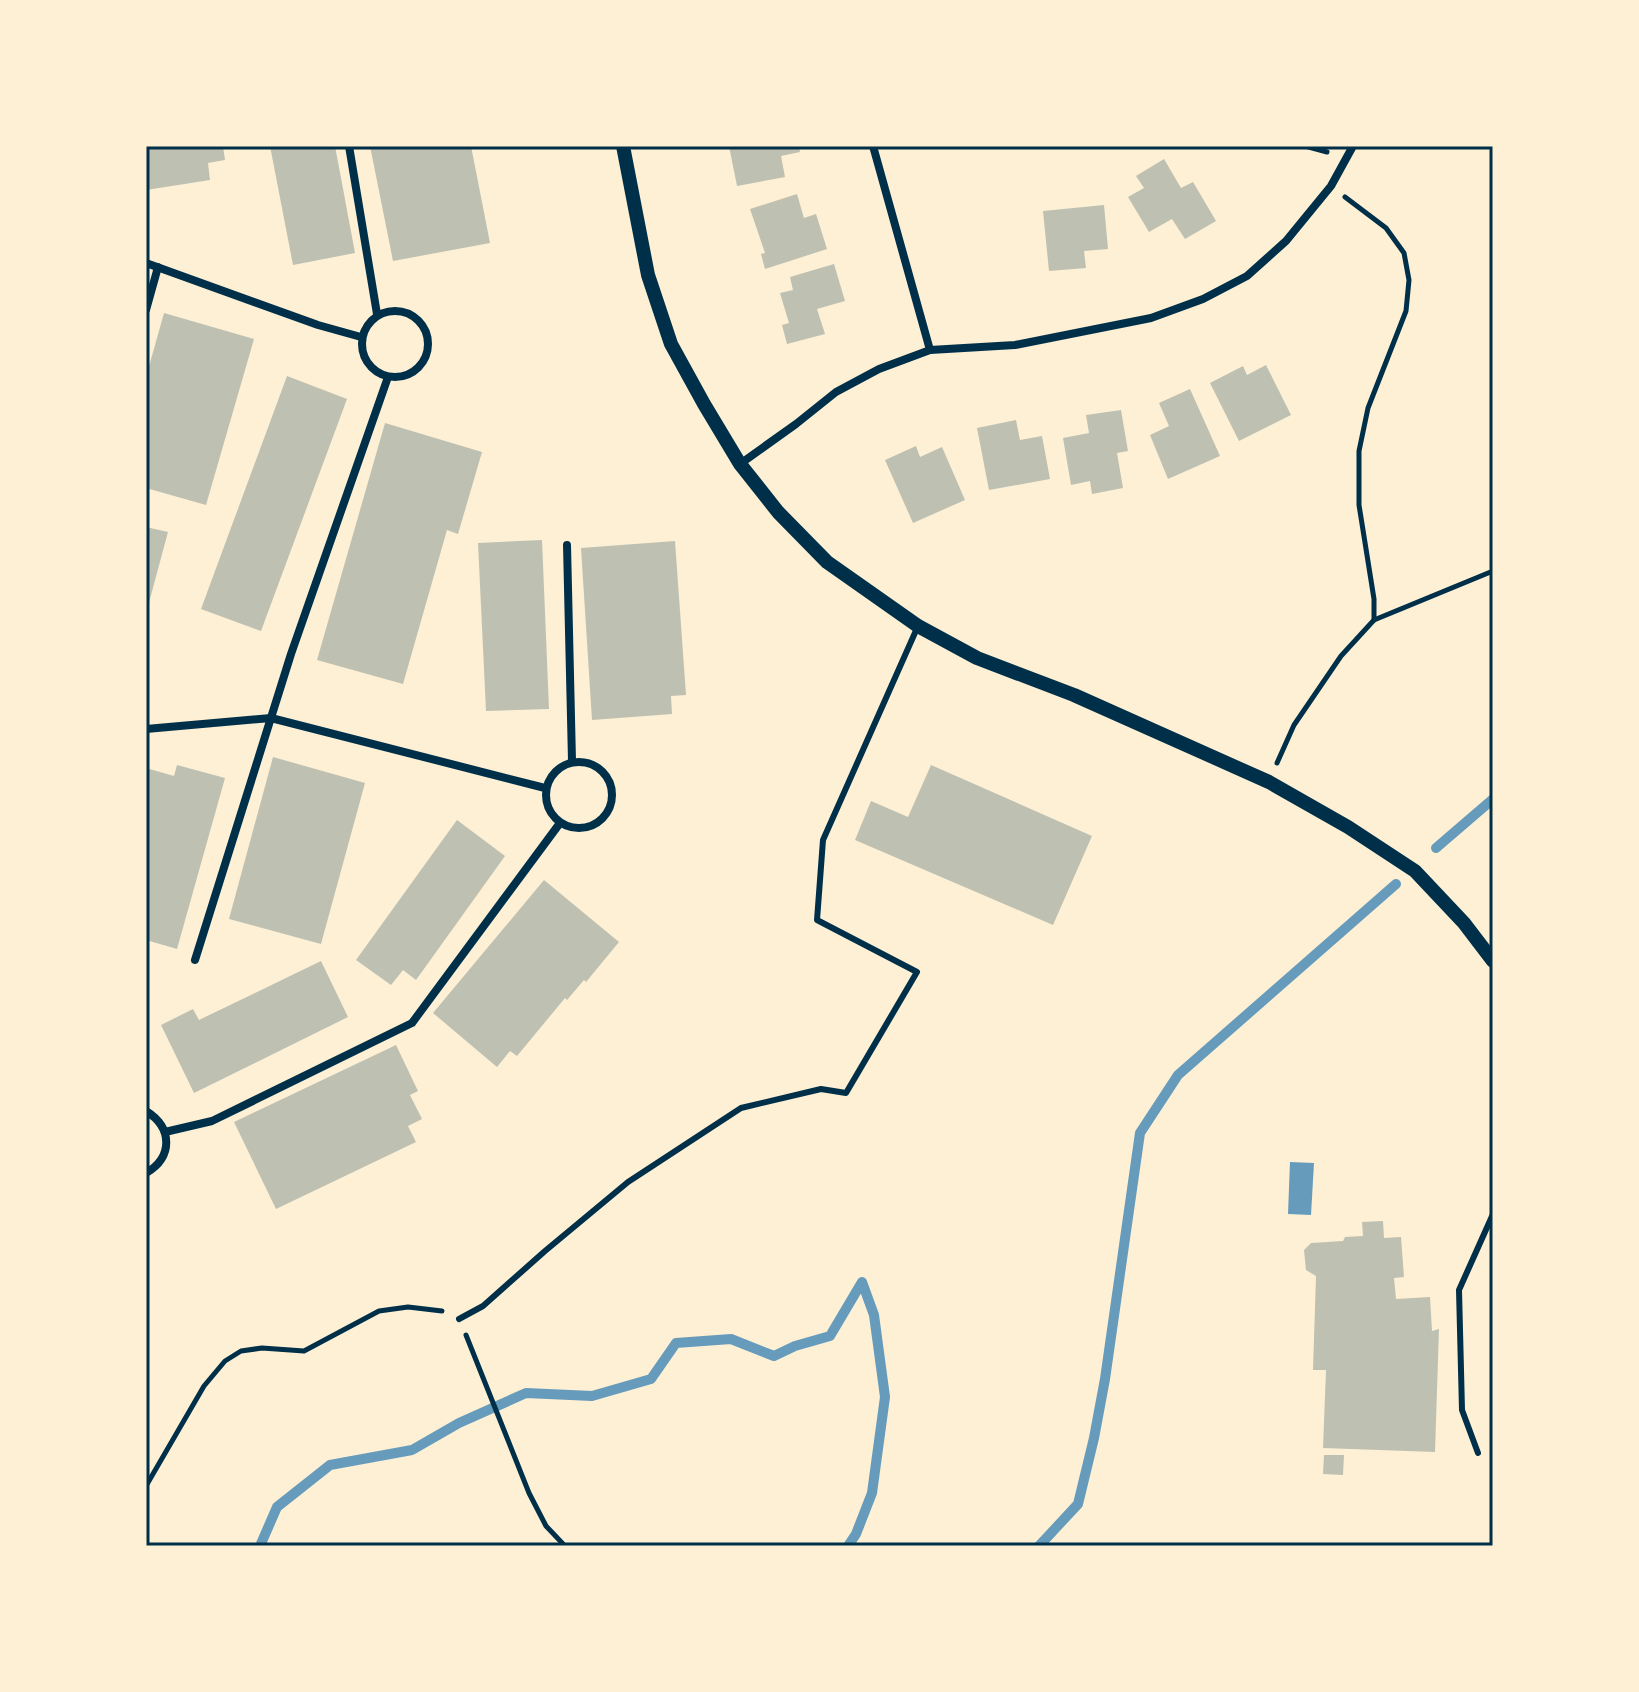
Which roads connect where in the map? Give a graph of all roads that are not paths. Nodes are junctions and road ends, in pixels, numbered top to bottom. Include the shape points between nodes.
1 (349, 146) edge
2 (623, 146) edge
3 (873, 146) edge
4 (1353, 146) edge
5 (146, 263) edge
6 (158, 267) junction
7 (146, 310) edge
8 (377, 314) junction
9 (361, 337) junction
10 (930, 350) junction
11 (388, 377) junction
12 (740, 464) junction
13 (567, 545) dead end
14 (918, 626) junction
15 (271, 718) junction
16 (146, 729) edge
17 (572, 761) junction
18 (545, 788) junction
19 (560, 823) junction
20 (195, 960) dead end
21 (1493, 961) edge
22 (146, 1111) edge
23 (165, 1132) junction
24 (146, 1173) edge
25 (1493, 1214) edge
26 (459, 1319) road end
27 (1478, 1453) dead end

1 - 8 street
2 - 12 street via 648,275 671,344
3 - 10 street
4 - 10 street via 1331,186 1286,241 1247,276 1203,299 1151,318 1015,345
5 - 6 street
6 - 7 street
6 - 9 street
8 - 9 street
8 - 11 street via 405,311 417,319 428,339 425,359 417,369
9 - 11 street via 368,364
10 - 12 street via 836,392
11 - 15 street
12 - 14 street via 827,562
13 - 17 street
14 - 21 street via 977,658 1269,782 1348,827 1415,871
14 - 26 lane via 823,840 817,920 917,972 846,1093 821,1089 741,1108 628,1182 483,1306
15 - 16 street
15 - 18 street
15 - 20 street
17 - 18 street via 551,774
17 - 19 street via 589,762 601,770 610,781 612,798 609,810 592,825 572,828
18 - 19 street via 546,805
19 - 23 street via 412,1023 212,1121
22 - 23 street
23 - 24 street via 163,1157
25 - 27 lane via 1459,1290 1462,1410

